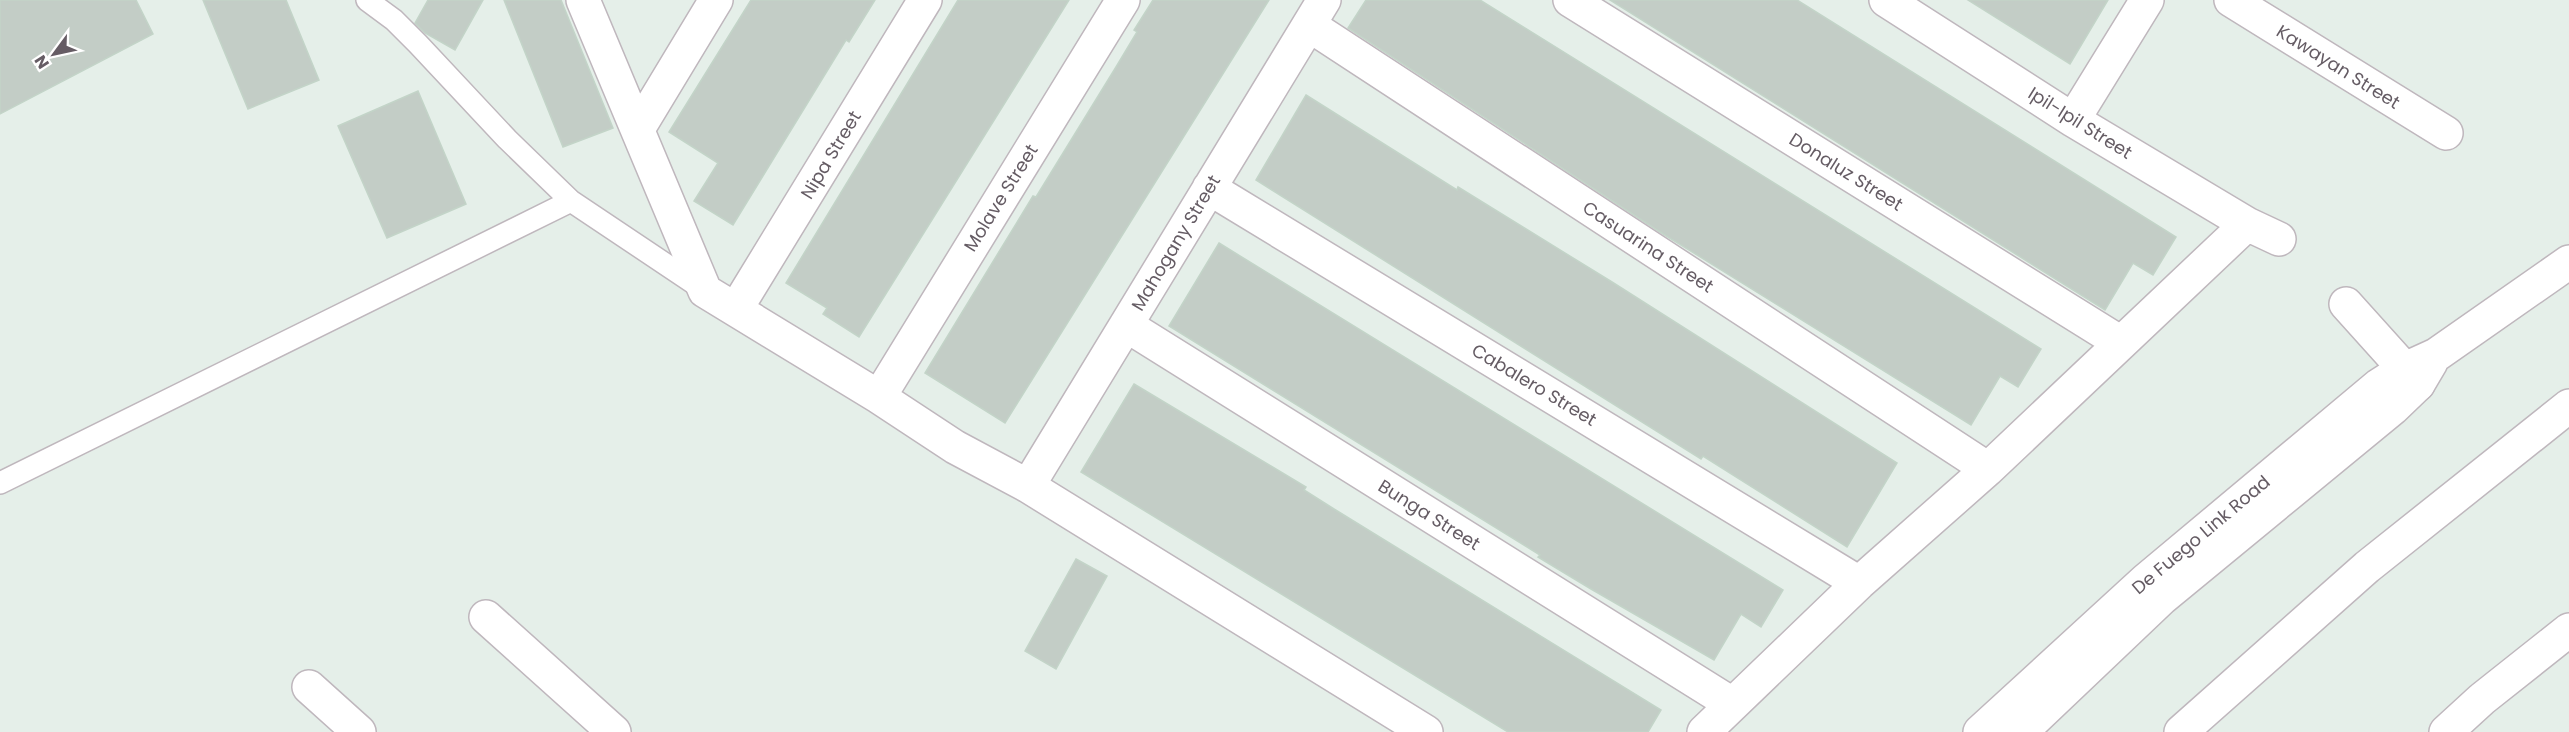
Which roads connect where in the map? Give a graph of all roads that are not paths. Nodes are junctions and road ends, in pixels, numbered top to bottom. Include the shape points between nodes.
1 (368, 0) edge
2 (583, 0) edge
3 (716, 0) edge
4 (925, 0) edge
5 (1122, 0) edge
6 (1570, 0) edge
7 (1886, 0) edge
8 (2147, 0) edge
9 (2231, 0) edge
10 (1317, 13) edge
11 (2073, 120) junction
12 (638, 129) junction
13 (2446, 133) dead end
14 (1209, 188) junction
15 (571, 201) junction
16 (2247, 224) junction
17 (2279, 239) dead end
18 (2569, 262) edge
19 (705, 291) junction
20 (2346, 304) dead end
21 (736, 309) junction
22 (1126, 326) junction
23 (2121, 343) junction
24 (2410, 377) junction
25 (879, 397) junction
26 (2569, 406) edge
27 (1988, 469) junction
28 (0, 483) edge
29 (1028, 486) junction
30 (1859, 583) junction
31 (486, 617) dead end
32 (2569, 630) edge
33 (309, 687) dead end
34 (1732, 704) junction
35 (359, 732) edge
36 (614, 732) edge
37 (1426, 732) edge
38 (1704, 732) edge
39 (1980, 732) edge
40 (2021, 732) edge
41 (2181, 732) edge
42 (2446, 732) edge

1 - 15 lane via 402,28
2 - 12 street
3 - 12 street
4 - 21 street, Nipa Street
5 - 25 street, Molave Street
6 - 23 street, Donaluz Street
7 - 11 street, Ipil-Ipil Street
8 - 11 street
9 - 13 street, Kawayan Street
10 - 14 street, Mahogany Street
10 - 27 street, Casuarina Street
11 - 16 street, Ipil-Ipil Street
12 - 19 street
14 - 22 street, Mahogany Street
14 - 30 street, Cabalero Street
15 - 19 lane
15 - 28 lane
16 - 17 street, Ipil-Ipil Street
16 - 23 street
18 - 24 street, De Fuego Link Road
19 - 21 street
20 - 24 street
21 - 25 street
22 - 29 street, Mahogany Street
22 - 34 street, Bunga Street
23 - 27 street
24 - 39 street, De Fuego Link Road via 2378,386 2146,580
24 - 40 street, De Fuego Link Road via 2393,408 2162,598
25 - 29 street via 955,447
26 - 41 street via 2367,567
27 - 30 street
29 - 37 street
30 - 34 street
31 - 36 street
32 - 42 street
33 - 35 street
34 - 38 street

